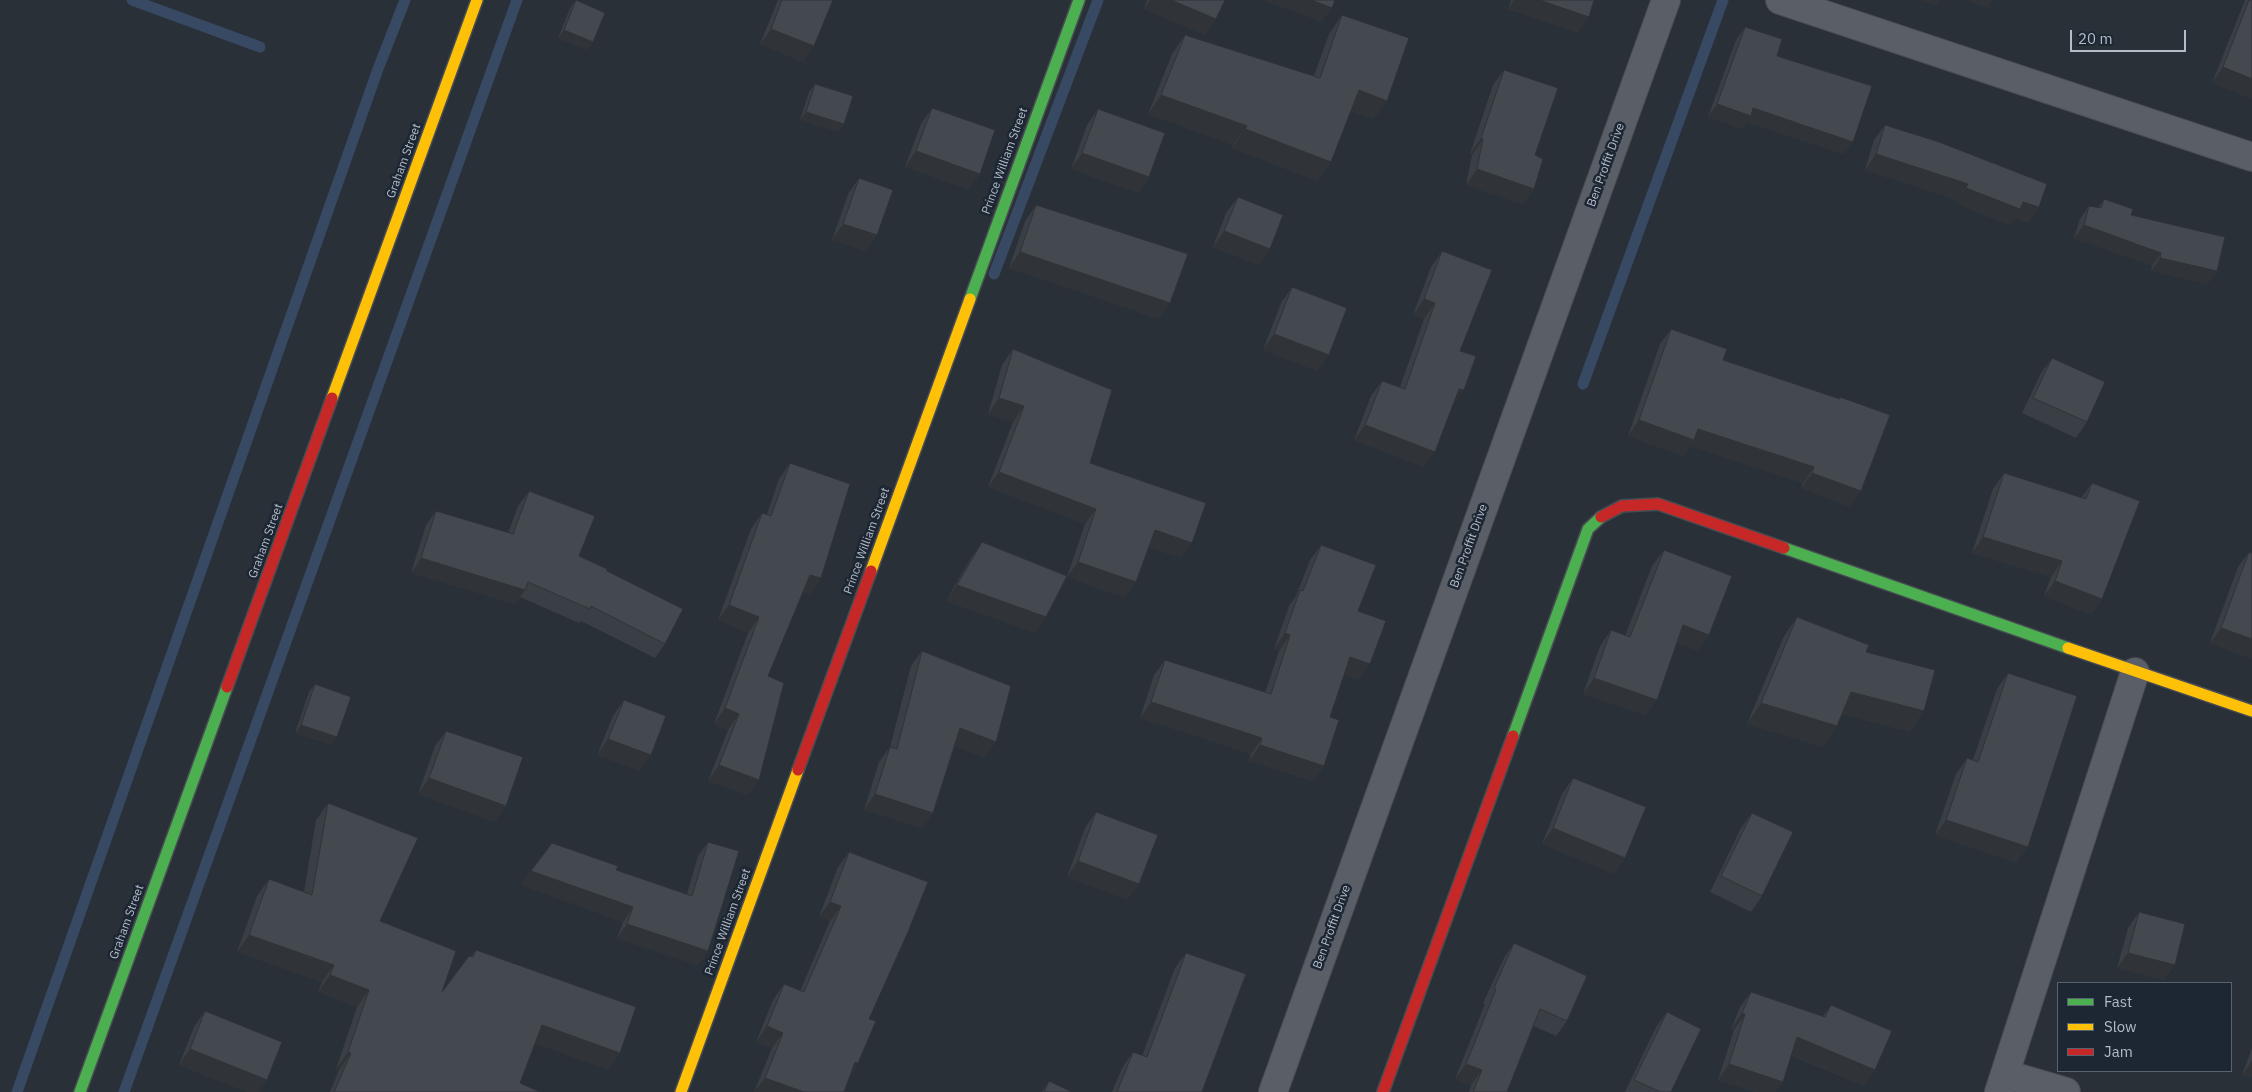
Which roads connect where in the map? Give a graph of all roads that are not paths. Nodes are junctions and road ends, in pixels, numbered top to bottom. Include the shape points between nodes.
1 (477, 0) edge
2 (1079, 0) edge
3 (1666, 0) edge
4 (1780, 0) edge
5 (2252, 157) edge
6 (2135, 672) junction
7 (2252, 711) edge
8 (2002, 1083) edge
9 (80, 1092) edge
10 (681, 1092) edge
11 (1272, 1092) edge
12 (1383, 1092) edge
13 (2066, 1092) edge

1 - 9 street, Graham Street
2 - 10 street, Prince William Street
3 - 11 street, Ben Proffit Drive
4 - 5 street
6 - 7 street
6 - 8 street
6 - 12 street via 1658,504 1622,506 1603,515 1588,528
8 - 13 street

